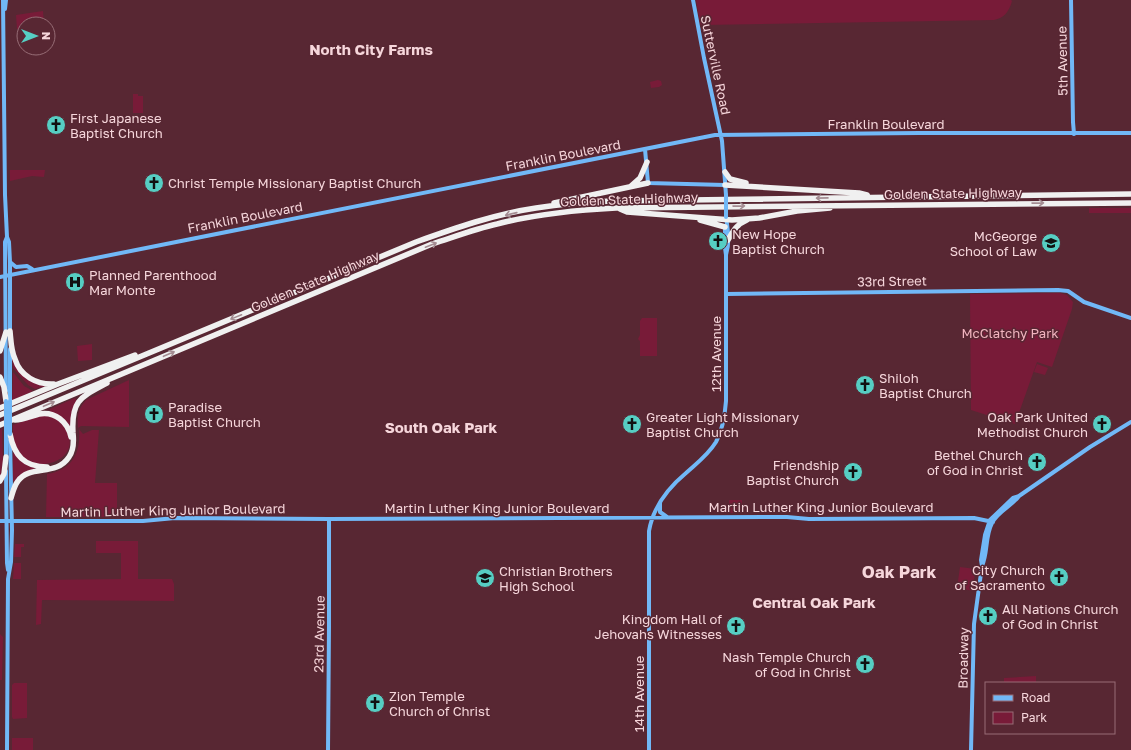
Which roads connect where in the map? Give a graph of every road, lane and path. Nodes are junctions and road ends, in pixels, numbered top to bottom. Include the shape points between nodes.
1 (4, 0) edge
2 (693, 0) edge
3 (1071, 0) edge
4 (1072, 134) junction
5 (1131, 134) edge
6 (721, 135) junction
7 (646, 149) junction
8 (647, 162) junction
9 (724, 172) junction
10 (648, 183) junction
11 (758, 186) junction
12 (629, 187) junction
13 (725, 188) junction
14 (1131, 193) edge
15 (875, 197) junction
16 (1131, 202) edge
17 (865, 205) junction
18 (535, 208) junction
19 (616, 208) junction
20 (687, 217) junction
21 (726, 218) junction
22 (752, 219) junction
23 (725, 227) junction
24 (7, 237) junction
25 (728, 240) junction
26 (726, 255) junction
27 (10, 262) junction
28 (32, 270) junction
29 (0, 272) edge
30 (8, 274) junction
31 (0, 278) edge
32 (6, 286) junction
33 (726, 294) junction
34 (1131, 318) edge
35 (8, 332) junction
36 (169, 345) junction
37 (0, 351) edge
38 (138, 367) junction
39 (0, 377) edge
40 (58, 384) junction
41 (8, 401) junction
42 (0, 408) edge
43 (0, 415) edge
44 (13, 420) junction
45 (1131, 422) edge
46 (0, 425) edge
47 (8, 434) junction
48 (6, 457) junction
49 (0, 481) edge
50 (12, 498) junction
51 (660, 503) junction
52 (667, 517) junction
53 (652, 518) junction
54 (329, 519) junction
55 (0, 521) edge
56 (6, 521) junction
57 (991, 521) junction
58 (12, 522) junction
59 (9, 573) junction
60 (7, 750) edge
61 (328, 750) edge
62 (649, 750) edge
63 (971, 750) edge

1 - 24 main road
2 - 6 main road, Sutterville Road
3 - 4 main road, 5th Avenue
4 - 5 main road, Franklin Boulevard
4 - 6 main road, Franklin Boulevard
6 - 7 main road, Franklin Boulevard
6 - 9 main road, 12th Avenue
7 - 8 main road
7 - 28 main road, Franklin Boulevard
8 - 10 main road
8 - 12 highway via 640,178
9 - 11 highway via 730,179
9 - 13 main road, 12th Avenue
10 - 12 highway
10 - 13 main road
11 - 13 highway
11 - 15 highway via 859,193
12 - 18 highway
13 - 21 main road, 12th Avenue, bridge
14 - 15 highway, Golden State Highway
15 -> 18 highway, Golden State Highway via 612,201
17 -> 16 highway, Golden State Highway
19 -> 17 highway, Golden State Highway
17 - 22 highway via 797,211
18 -> 36 highway, Golden State Highway via 448,230
19 - 20 highway via 627,212
38 -> 19 highway, Golden State Highway via 432,244 531,216
20 - 21 highway
20 - 23 highway
21 - 22 highway
21 - 23 main road, 12th Avenue
21 - 25 main road, 12th Avenue
22 - 25 highway via 738,225
23 - 26 main road, 12th Avenue
24 - 27 main road
24 - 30 main road via 5,242
25 - 26 main road, 12th Avenue
26 - 33 main road, 12th Avenue
27 - 28 main road via 14,266 27,266
27 - 30 main road
28 - 30 main road, Franklin Boulevard
29 - 30 main road
30 - 31 main road, Franklin Boulevard
30 - 32 main road
30 - 35 main road
31 - 32 main road
32 - 35 main road
33 - 34 main road, 33rd Street via 1058,290
33 - 51 main road, 12th Avenue via 725,413 721,430 710,450 678,480
35 - 37 highway
35 - 40 highway via 15,360 24,374 44,384
35 - 41 main road
36 - 40 highway via 137,354
36 - 43 highway, Golden State Highway
44 -> 38 highway, Golden State Highway
38 - 50 highway via 80,399 73,412 74,442 69,457 49,470 34,471 22,476 15,486
39 - 41 highway
40 - 42 highway
41 - 47 main road, bridge
44 - 46 highway, Golden State Highway
44 - 47 highway via 23,420 41,414 55,416 67,425 70,432 70,447 67,454 56,464 49,467 33,465 19,457
45 - 57 main road via 1013,498
47 - 48 main road
47 - 50 main road
48 - 49 highway via 4,474
48 - 56 main road
50 - 58 main road
51 - 52 main road via 660,512
51 - 53 main road, 14th Avenue
52 - 53 main road, Martin Luther King Junior Boulevard
52 - 57 main road, Martin Luther King Junior Boulevard via 974,518
53 - 54 main road, Martin Luther King Junior Boulevard
53 - 62 main road, 14th Avenue via 648,537
54 - 58 main road, Martin Luther King Junior Boulevard via 175,518 143,521
54 - 61 main road, 23rd Avenue
55 - 56 main road, Martin Luther King Junior Boulevard
56 - 58 main road, Martin Luther King Junior Boulevard
56 - 59 main road via 6,563
57 - 63 main road, Broadway via 984,541 974,624
58 - 59 main road
59 - 60 main road

